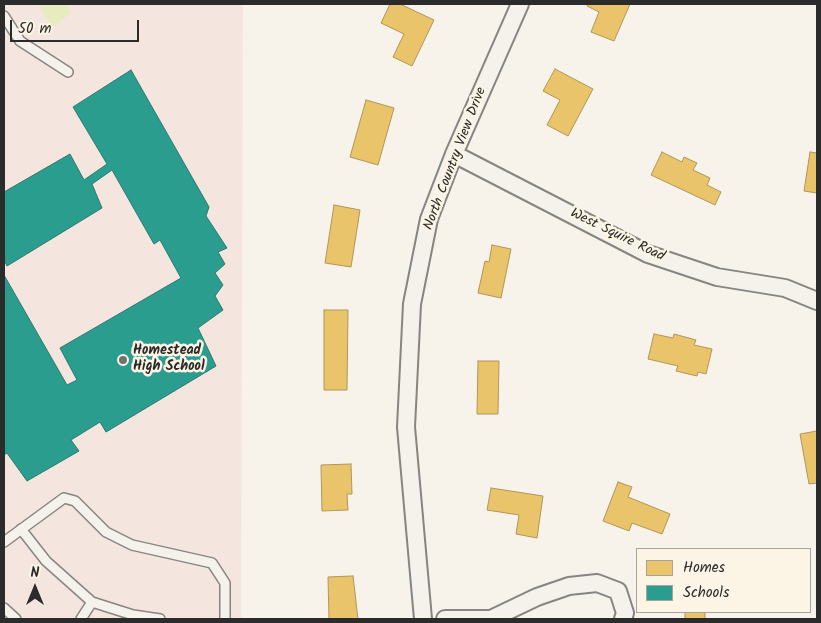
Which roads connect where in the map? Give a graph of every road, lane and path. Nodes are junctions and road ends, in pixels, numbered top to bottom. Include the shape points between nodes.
1 (520, 4) edge
2 (4, 16) edge
3 (68, 72) dead end
4 (454, 154) junction
5 (817, 301) edge
6 (21, 529) junction
7 (4, 542) edge
8 (92, 602) junction
9 (4, 608) edge
10 (16, 619) edge
11 (81, 619) edge
12 (160, 619) edge
13 (225, 619) edge
14 (423, 619) edge
15 (445, 619) edge
16 (495, 619) edge
17 (623, 619) edge

1 - 4 street, North Country View Drive
2 - 3 lane via 20,41
4 - 5 street, West Squire Road via 648,254 717,278 785,288
4 - 14 street, North Country View Drive via 430,218 412,304 406,427
6 - 7 lane
6 - 8 lane via 46,561
6 - 13 lane via 64,498 74,500 106,532 132,545 212,564 225,583
8 - 11 lane
8 - 12 lane via 133,615
9 - 10 lane
15 - 16 street
16 - 17 street via 537,597 570,586 597,583 618,590 625,613

